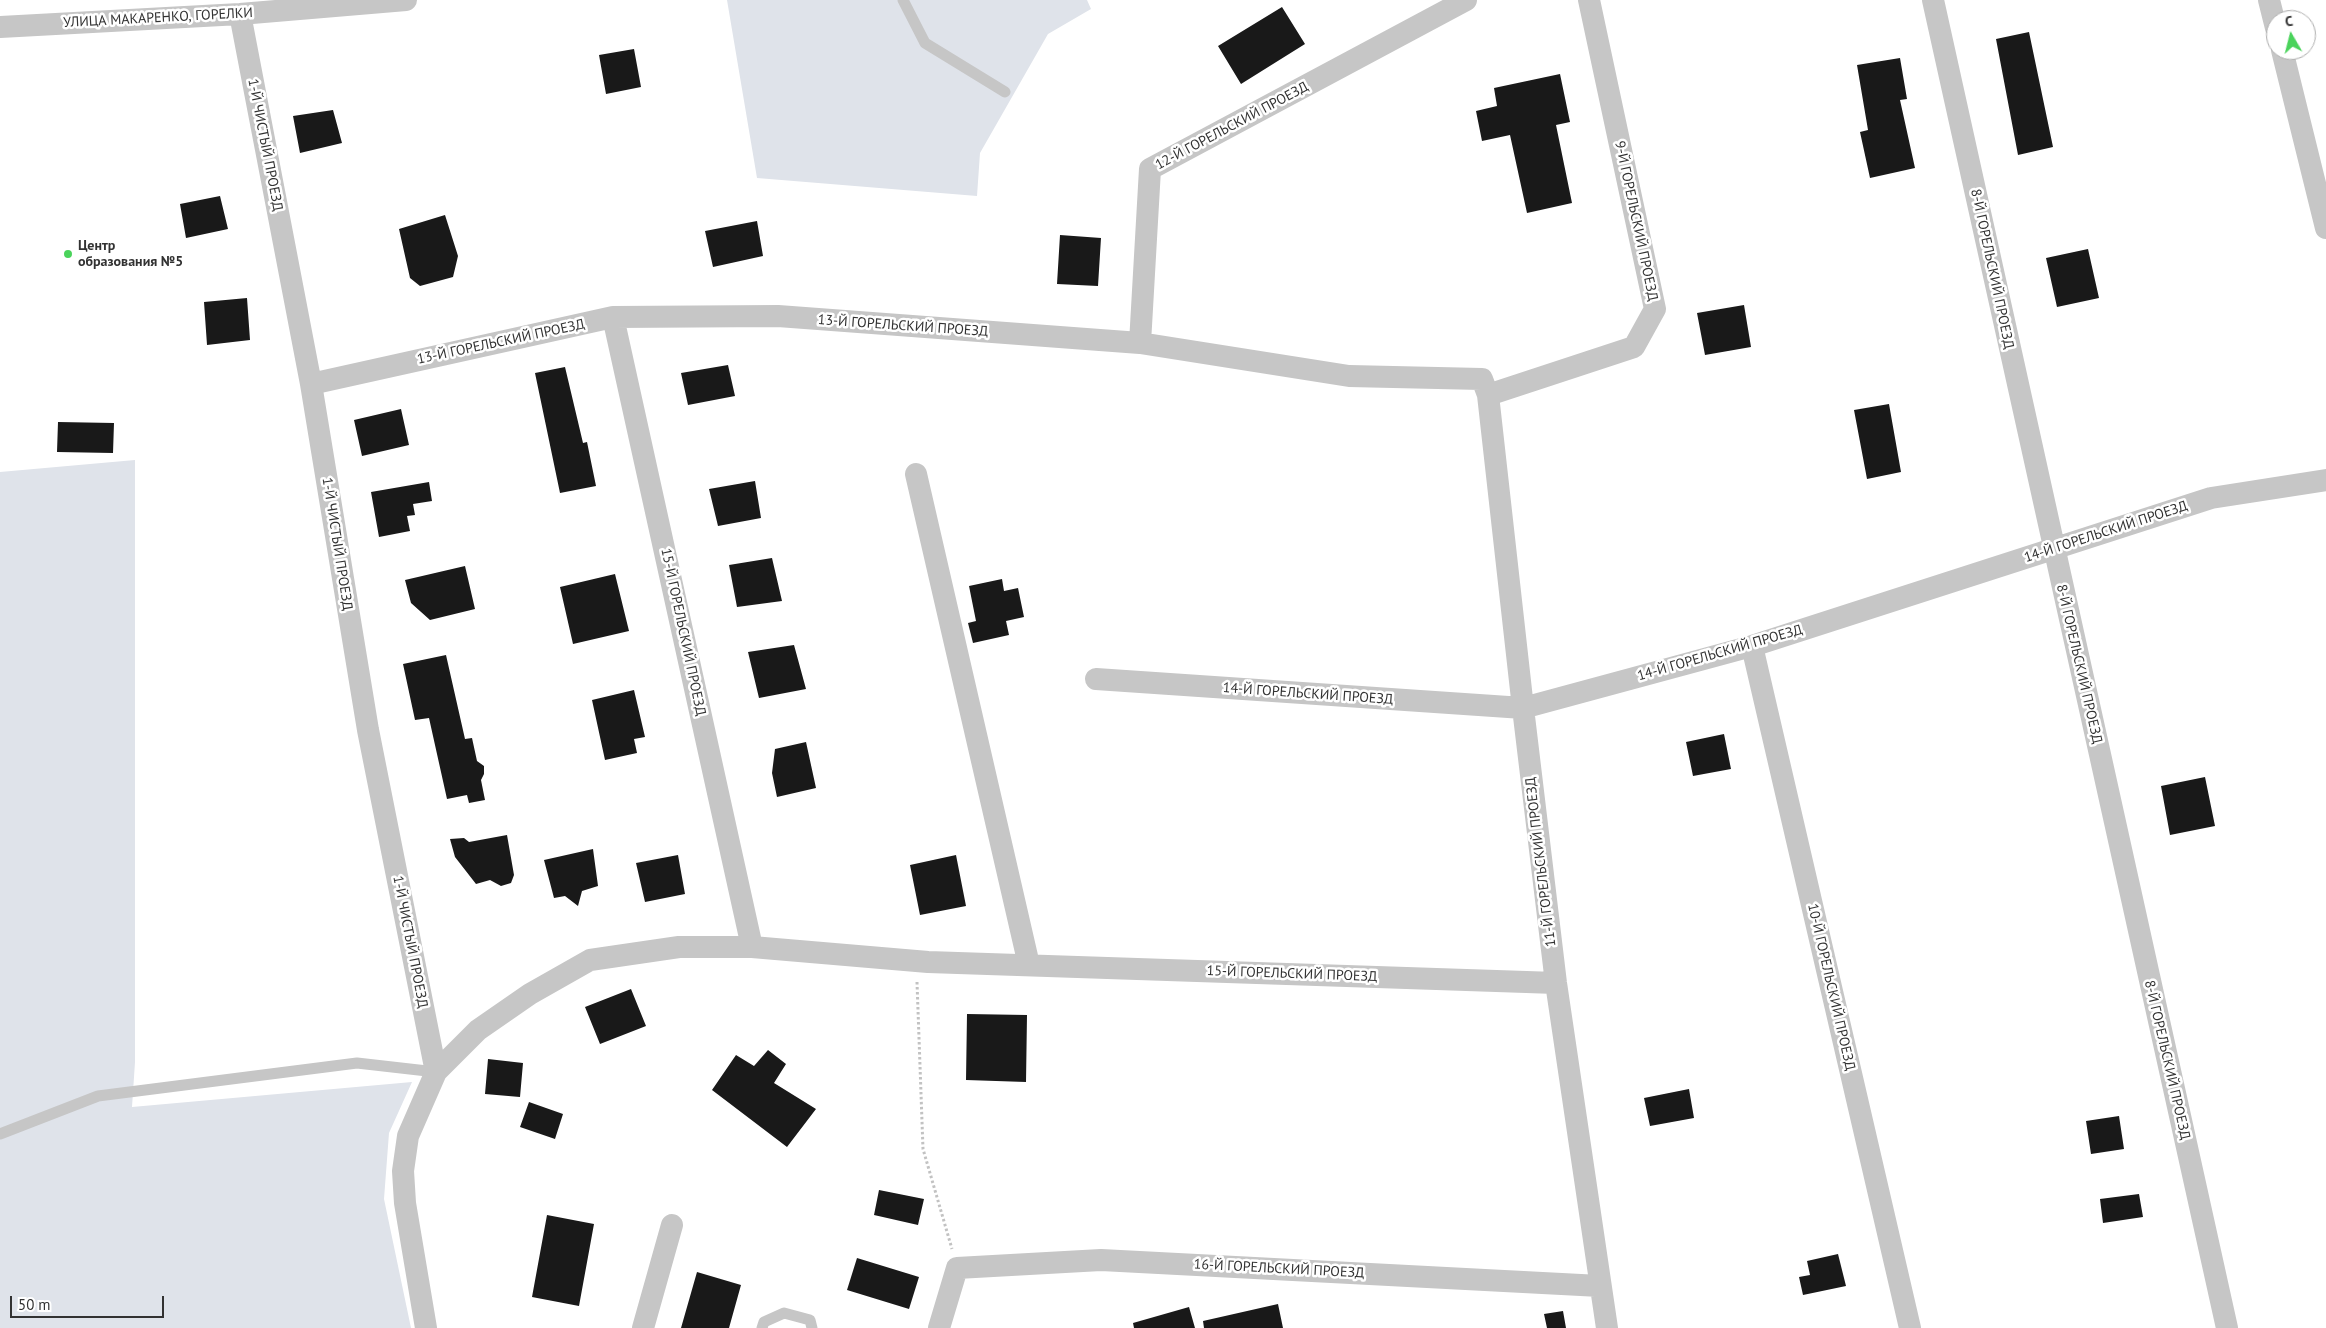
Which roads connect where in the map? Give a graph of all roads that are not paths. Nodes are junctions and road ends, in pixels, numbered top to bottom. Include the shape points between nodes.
1 (406, 0) edge
2 (903, 0) edge
3 (1466, 0) edge
4 (1589, 0) edge
5 (1933, 0) edge
6 (240, 14) junction
7 (0, 27) edge
8 (2284, 60) edge
9 (1005, 92) dead end
10 (2326, 228) edge
11 (614, 317) junction
12 (1140, 343) junction
13 (311, 384) junction
14 (1488, 395) junction
15 (916, 474) dead end
16 (2326, 480) edge
17 (2053, 549) junction
18 (1752, 646) junction
19 (1096, 679) dead end
20 (1523, 708) junction
21 (752, 947) junction
22 (1029, 965) junction
23 (1556, 983) junction
24 (436, 1072) junction
25 (0, 1134) edge
26 (672, 1225) dead end
27 (1600, 1286) junction
28 (426, 1328) edge
29 (643, 1328) edge
30 (762, 1328) edge
31 (812, 1328) edge
32 (939, 1328) edge
33 (1607, 1328) edge
34 (1910, 1328) edge
35 (2227, 1328) edge

1 - 6 street, УЛИЦА МАКАРЕНКО, ГОРЕЛКИ
2 - 9 lane via 925,43
3 - 12 street, 12-Й ГОРЕЛЬСКИЙ ПРОЕЗД via 1150,169
4 - 14 street, 9-Й ГОРЕЛЬСКИЙ ПРОЕЗД via 1655,309 1634,347
5 - 17 street, 8-Й ГОРЕЛЬСКИЙ ПРОЕЗД
6 - 7 street, УЛИЦА МАКАРЕНКО, ГОРЕЛКИ
6 - 13 street, 1-Й ЧИСТЫЙ ПРОЕЗД
8 - 10 street
11 - 12 street, 13-Й ГОРЕЛЬСКИЙ ПРОЕЗД via 778,316
11 - 13 street, 13-Й ГОРЕЛЬСКИЙ ПРОЕЗД
11 - 21 street, 15-Й ГОРЕЛЬСКИЙ ПРОЕЗД
12 - 14 street, 13-Й ГОРЕЛЬСКИЙ ПРОЕЗД via 1349,376 1482,379
13 - 24 street, 1-Й ЧИСТЫЙ ПРОЕЗД via 368,730
14 - 20 street, 11-Й ГОРЕЛЬСКИЙ ПРОЕЗД
15 - 22 street
16 - 17 street, 14-Й ГОРЕЛЬСКИЙ ПРОЕЗД via 2211,498
17 - 18 street, 14-Й ГОРЕЛЬСКИЙ ПРОЕЗД
17 - 35 street, 8-Й ГОРЕЛЬСКИЙ ПРОЕЗД
18 - 20 street, 14-Й ГОРЕЛЬСКИЙ ПРОЕЗД
18 - 34 street, 10-Й ГОРЕЛЬСКИЙ ПРОЕЗД
19 - 20 street, 14-Й ГОРЕЛЬСКИЙ ПРОЕЗД
20 - 23 street, 11-Й ГОРЕЛЬСКИЙ ПРОЕЗД
21 - 22 street, 15-Й ГОРЕЛЬСКИЙ ПРОЕЗД via 917,961
21 - 24 street, 15-Й ГОРЕЛЬСКИЙ ПРОЕЗД via 679,947 590,960 530,994 478,1030
22 - 23 street, 15-Й ГОРЕЛЬСКИЙ ПРОЕЗД
23 - 27 street, 11-Й ГОРЕЛЬСКИЙ ПРОЕЗД
24 - 25 lane via 357,1063 98,1096
24 - 28 street, 15-Й ГОРЕЛЬСКИЙ ПРОЕЗД via 408,1136 403,1171 405,1203
26 - 29 street
27 - 32 street, 16-Й ГОРЕЛЬСКИЙ ПРОЕЗД via 1101,1260 957,1268
27 - 33 street, 11-Й ГОРЕЛЬСКИЙ ПРОЕЗД
30 - 31 lane via 764,1322 784,1313 810,1320

